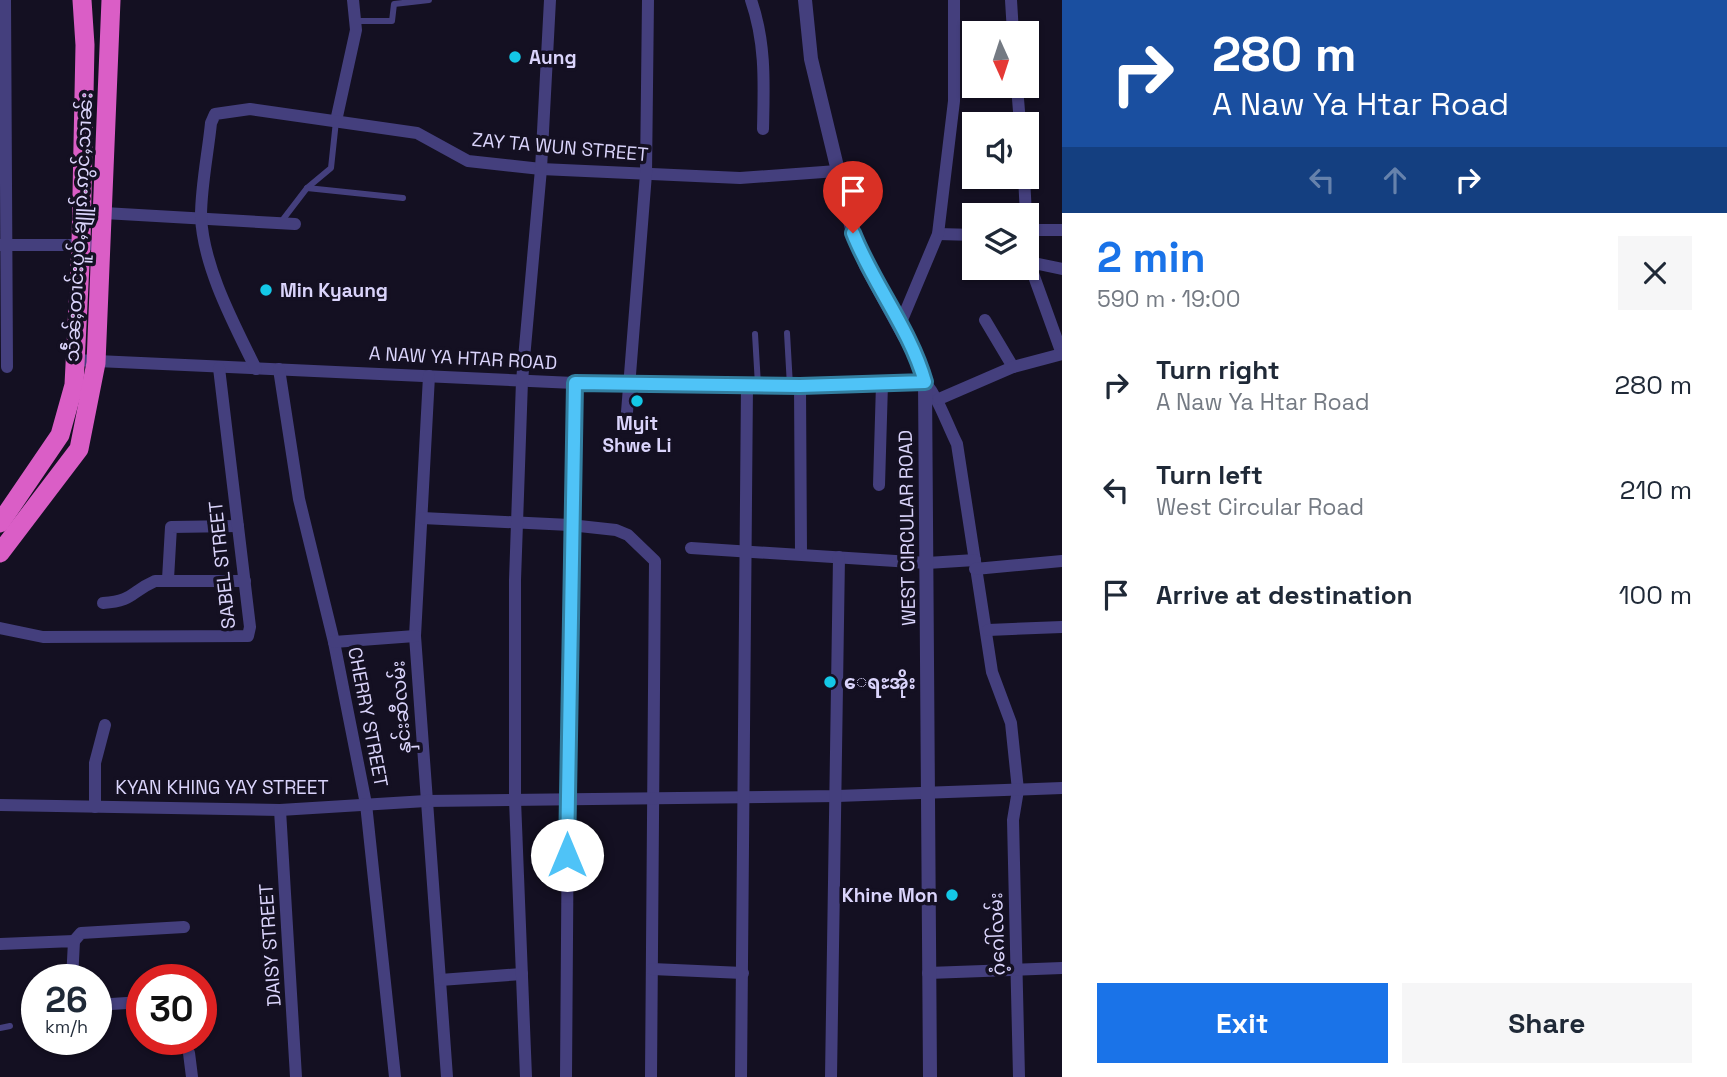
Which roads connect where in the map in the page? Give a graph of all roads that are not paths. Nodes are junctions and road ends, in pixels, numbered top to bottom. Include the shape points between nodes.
1 (5, 0) edge
2 (82, 0) edge
3 (111, 0) edge
4 (353, 0) edge
5 (429, 0) edge
6 (550, 0) edge
7 (648, 0) edge
8 (751, 0) edge
9 (805, 0) edge
10 (954, 0) edge
11 (1011, 0) edge
12 (355, 21) junction
13 (1012, 21) edge
14 (335, 121) junction
15 (763, 129) dead end
16 (541, 169) junction
17 (836, 171) junction
18 (646, 174) junction
19 (307, 188) junction
20 (403, 198) dead end
21 (104, 213) junction
22 (201, 217) junction
23 (280, 223) junction
24 (296, 224) dead end
25 (1039, 229) edge
26 (1062, 230) edge
27 (938, 234) junction
28 (962, 235) edge
29 (81, 244) junction
30 (4, 245) edge
31 (102, 246) junction
32 (1039, 263) edge
33 (1062, 269) edge
34 (1035, 280) edge
35 (985, 320) dead end
36 (899, 327) junction
37 (787, 333) dead end
38 (755, 334) dead end
39 (1062, 354) edge
40 (75, 360) junction
41 (96, 363) junction
42 (7, 366) dead end
43 (1013, 367) junction
44 (219, 368) junction
45 (256, 369) junction
46 (279, 369) junction
47 (429, 376) junction
48 (522, 381) junction
49 (925, 382) junction
50 (575, 383) junction
51 (629, 383) junction
52 (882, 384) junction
53 (752, 385) junction
54 (795, 386) junction
55 (939, 399) junction
56 (626, 412) dead end
57 (879, 485) dead end
58 (422, 518) junction
59 (0, 523) edge
60 (518, 523) junction
61 (570, 525) junction
62 (238, 526) junction
63 (691, 548) dead end
64 (744, 552) junction
65 (0, 553) edge
66 (801, 553) junction
67 (839, 556) junction
68 (1062, 561) edge
69 (927, 562) junction
70 (975, 565) junction
71 (169, 579) junction
72 (244, 581) junction
73 (103, 603) dead end
74 (1062, 627) edge
75 (0, 628) edge
76 (988, 630) junction
77 (415, 636) junction
78 (334, 642) junction
79 (105, 725) dead end
80 (1062, 788) edge
81 (1018, 790) junction
82 (927, 793) junction
83 (837, 796) junction
84 (745, 797) junction
85 (653, 799) junction
86 (515, 800) junction
87 (567, 800) junction
88 (426, 802) junction
89 (366, 804) junction
90 (0, 805) edge
91 (95, 807) junction
92 (280, 810) junction
93 (184, 927) dead end
94 (74, 941) junction
95 (0, 944) edge
96 (73, 964) edge
97 (652, 968) junction
98 (1018, 968) junction
99 (1062, 968) edge
100 (743, 973) junction
101 (928, 973) junction
102 (522, 974) junction
103 (440, 980) junction
104 (10, 1026) dead end
105 (0, 1028) edge
106 (189, 1055) edge
107 (192, 1077) edge
108 (296, 1077) edge
109 (395, 1077) edge
110 (447, 1077) edge
111 (526, 1077) edge
112 (566, 1077) edge
113 (651, 1077) edge
114 (741, 1077) edge
115 (831, 1077) edge
116 (930, 1077) edge
117 (1019, 1077) edge

1 - 30 street
2 - 29 highway, သဵႅၼ်ႈတၢင်းပူဝ်ႇၶျူၵ်ႉဢွင်ႇသၢၼ်း
3 - 21 highway, သဵႅၼ်ႈတၢင်းပူဝ်ႇၶျူၵ်ႉဢွင်ႇသၢၼ်း
4 - 12 street
5 - 12 lane via 394,4 392,21
6 - 16 street
7 - 18 street
8 - 15 street via 761,28 765,62
9 - 17 street, WEST CIRCULAR ROAD via 810,59
10 - 27 street via 954,102
11 - 13 street
12 - 14 street via 349,70
14 - 16 street, ZAY TA WUN STREET via 416,133 468,162
14 - 19 lane via 331,168
14 - 22 street, ZAY TA WUN STREET via 250,109 215,114
16 - 18 street, ZAY TA WUN STREET
16 - 48 street
17 - 18 street, ZAY TA WUN STREET via 740,178
17 - 36 street, WEST CIRCULAR ROAD via 866,265
18 - 51 street
19 - 20 lane
19 - 23 lane
21 - 22 street
21 - 31 highway, သဵႅၼ်ႈတၢင်းပူဝ်ႇၶျူၵ်ႉဢွင်ႇသၢၼ်း
22 - 23 street
22 - 45 street via 225,306
23 - 24 street
25 - 26 street
27 - 28 street
27 - 36 street
29 - 30 street
29 - 31 street
29 - 40 highway, သဵႅၼ်ႈတၢင်းပူဝ်ႇၶျူၵ်ႉဢွင်ႇသၢၼ်း
30 - 42 street
31 - 41 highway, သဵႅၼ်ႈတၢင်းပူဝ်ႇၶျူၵ်ႉဢွင်ႇသၢၼ်း
32 - 33 street
34 - 39 street
35 - 43 street
36 - 49 street, WEST CIRCULAR ROAD
37 - 54 lane
38 - 53 lane
39 - 43 street
40 - 41 street, A NAW YA HTAR ROAD
40 - 59 highway, သဵႅၼ်ႈတၢင်းပူဝ်ႇၶျူၵ်ႉဢွင်ႇသၢၼ်း via 71,402 60,435
41 - 44 street, A NAW YA HTAR ROAD
41 - 65 highway, သဵႅၼ်ႈတၢင်းပူဝ်ႇၶျူၵ်ႉဢွင်ႇသၢၼ်း via 79,449
43 - 55 street
44 - 45 street, A NAW YA HTAR ROAD
44 - 62 street, SABEL STREET
45 - 46 street, A NAW YA HTAR ROAD
46 - 47 street, A NAW YA HTAR ROAD
46 - 78 street, CHERRY STREET via 299,499
47 - 48 street, A NAW YA HTAR ROAD
47 - 58 street, နှင်းဆီလမ်း
48 - 50 street, A NAW YA HTAR ROAD
48 - 60 street
49 - 52 street, A NAW YA HTAR ROAD
49 - 55 street
49 - 69 street, WEST CIRCULAR ROAD
50 - 51 street, A NAW YA HTAR ROAD
50 - 61 street
51 - 53 street, A NAW YA HTAR ROAD
51 - 56 street
52 - 54 street, A NAW YA HTAR ROAD
52 - 57 street
53 - 54 street, A NAW YA HTAR ROAD
53 - 64 street
54 - 66 street
55 - 70 street via 957,444
58 - 60 street
58 - 77 street, နှင်းဆီလမ်း
60 - 61 street
60 - 86 street
61 - 85 street via 628,535 655,561
61 - 87 street
62 - 71 street via 171,527
62 - 72 street, SABEL STREET
63 - 64 street
64 - 66 street
64 - 84 street
66 - 67 street
67 - 69 street
67 - 83 street
68 - 70 street
69 - 70 street
69 - 82 street, WEST CIRCULAR ROAD
70 - 76 street
71 - 72 street
71 - 73 street via 142,586 130,599
72 - 75 street, SABEL STREET via 250,627 248,636 238,638 43,637
74 - 76 street
76 - 81 street, ဂံ့ဂေါ်လမ်း via 992,672 1011,723
77 - 78 street
77 - 88 street, နှင်းဆီလမ်း
78 - 89 street, CHERRY STREET
79 - 91 street via 95,763
80 - 81 street, KYAN KHING YAY STREET
81 - 82 street, KYAN KHING YAY STREET
81 - 98 street, ဂံ့ဂေါ်လမ်း via 1013,820
82 - 83 street, KYAN KHING YAY STREET
82 - 101 street, WEST CIRCULAR ROAD
83 - 84 street, KYAN KHING YAY STREET
83 - 115 street
84 - 85 street, KYAN KHING YAY STREET
84 - 100 street
85 - 87 street, KYAN KHING YAY STREET
85 - 97 street
86 - 87 street, KYAN KHING YAY STREET
86 - 88 street, KYAN KHING YAY STREET
86 - 102 street
87 - 112 street
88 - 89 street, KYAN KHING YAY STREET
88 - 103 street, နှင်းဆီလမ်း
89 - 92 street, KYAN KHING YAY STREET
89 - 109 street, CHERRY STREET
90 - 91 street, KYAN KHING YAY STREET
91 - 92 street, KYAN KHING YAY STREET
92 - 108 street, DAISY STREET
93 - 94 street via 81,933
94 - 95 street
94 - 96 street
97 - 100 street
97 - 113 street
98 - 99 street
98 - 101 street
98 - 117 street, ဂံ့ဂေါ်လမ်း
100 - 114 street
101 - 116 street, WEST CIRCULAR ROAD
102 - 103 street
102 - 111 street
103 - 110 street, နှင်းဆီလမ်း
104 - 105 lane
106 - 107 street

